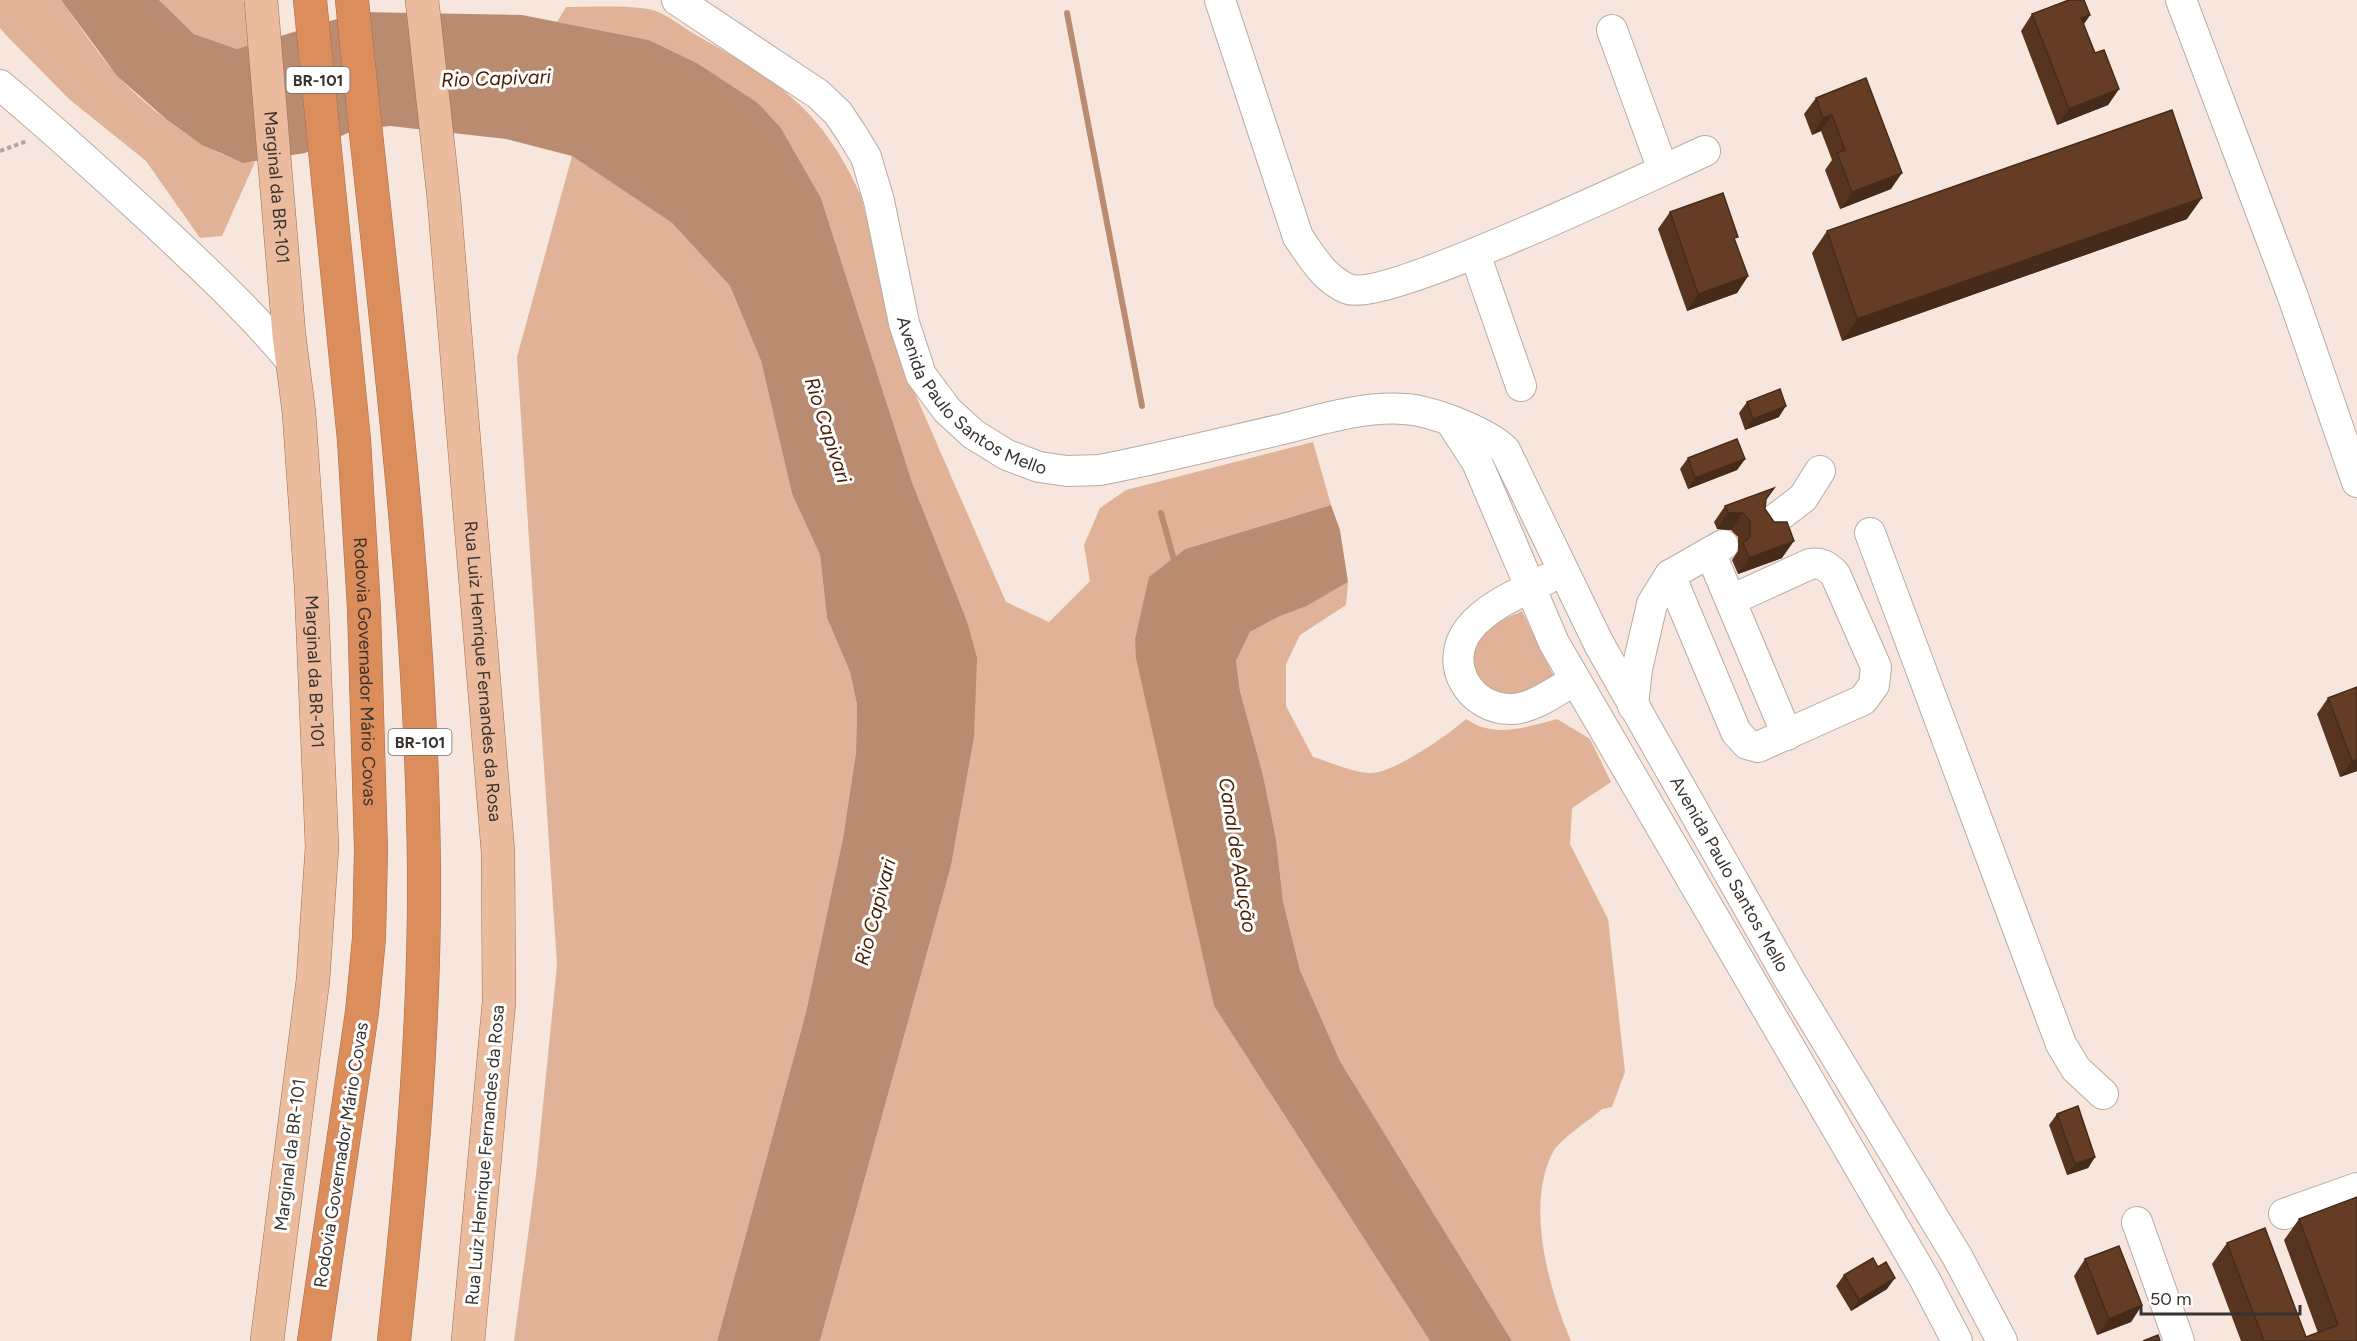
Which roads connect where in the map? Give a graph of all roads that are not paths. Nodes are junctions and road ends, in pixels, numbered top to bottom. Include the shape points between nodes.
1 (261, 0) edge
2 (352, 0) edge
3 (422, 0) edge
4 (677, 0) edge
5 (1220, 0) edge
6 (2181, 0) edge
7 (310, 1) edge
8 (1612, 30) dead end
9 (0, 85) edge
10 (1705, 151) dead end
11 (1663, 170) junction
12 (1475, 254) junction
13 (292, 362) junction
14 (1521, 386) dead end
15 (1451, 423) junction
16 (1820, 471) dead end
17 (2357, 482) edge
18 (1770, 523) edge
19 (1870, 533) dead end
20 (1563, 571) junction
21 (1670, 575) junction
22 (1528, 588) junction
23 (1731, 600) junction
24 (1575, 680) junction
25 (1641, 717) junction
26 (1786, 735) junction
27 (1607, 736) junction
28 (1789, 979) junction
29 (1760, 996) junction
30 (2103, 1094) dead end
31 (2357, 1188) edge
32 (2284, 1214) dead end
33 (2137, 1222) dead end
34 (1958, 1258) junction
35 (1924, 1278) junction
36 (267, 1341) edge
37 (314, 1341) edge
38 (394, 1341) edge
39 (468, 1341) edge
40 (1957, 1341) edge
41 (2002, 1341) edge
42 (2179, 1341) edge

1 - 13 main road, Marginal da BR-101
2 - 38 highway, BR-101 via 410,562 424,868 424,969 417,1102
3 - 39 main road, Rua Luiz Henrique Fernandes da Rosa via 444,200 493,762 501,937 495,1065
4 - 15 street, Avenida Paulo Santos Mello via 818,93 838,113 866,157 904,323 921,375 947,410 973,434 1007,455 1039,467 1100,470 1345,414 1405,409
5 - 12 street via 1298,237 1320,271 1349,289 1375,288
6 - 17 street via 2292,294
7 - 37 highway, Rodovia Governador Mário Covas / BR-101 via 354,440 371,850 369,938 360,1033
8 - 11 street
9 - 13 street via 54,129 224,288
10 - 11 street
11 - 12 street
12 - 14 street
13 - 36 main road, Marginal da BR-101 via 311,586 322,847 313,980
15 - 20 street, Avenida Paulo Santos Mello via 1493,439 1505,450
15 - 22 street, Avenida Paulo Santos Mello via 1477,462
16 - 18 street via 1803,498
19 - 30 street via 2061,1044 2076,1069
20 - 22 street
20 - 25 street, Avenida Paulo Santos Mello
21 - 23 street via 1716,549
21 - 25 street via 1652,604 1637,669
21 - 26 street via 1736,732 1747,744 1758,747
22 - 24 street, Avenida Paulo Santos Mello
22 - 24 street via 1492,609 1469,629 1460,650 1458,671 1472,695 1492,708 1515,709
23 - 26 street
23 - 26 street via 1810,564 1828,567 1835,574 1876,667 1874,685 1863,700
24 - 27 street, Avenida Paulo Santos Mello
25 - 27 street via 1626,705 1610,712
25 - 28 street, Avenida Paulo Santos Mello
27 - 29 street, Avenida Paulo Santos Mello
28 - 29 street
28 - 34 street, Avenida Paulo Santos Mello
29 - 35 street, Avenida Paulo Santos Mello
31 - 32 street
33 - 42 street
34 - 35 street
34 - 41 street, Avenida Paulo Santos Mello
35 - 40 street, Avenida Paulo Santos Mello

